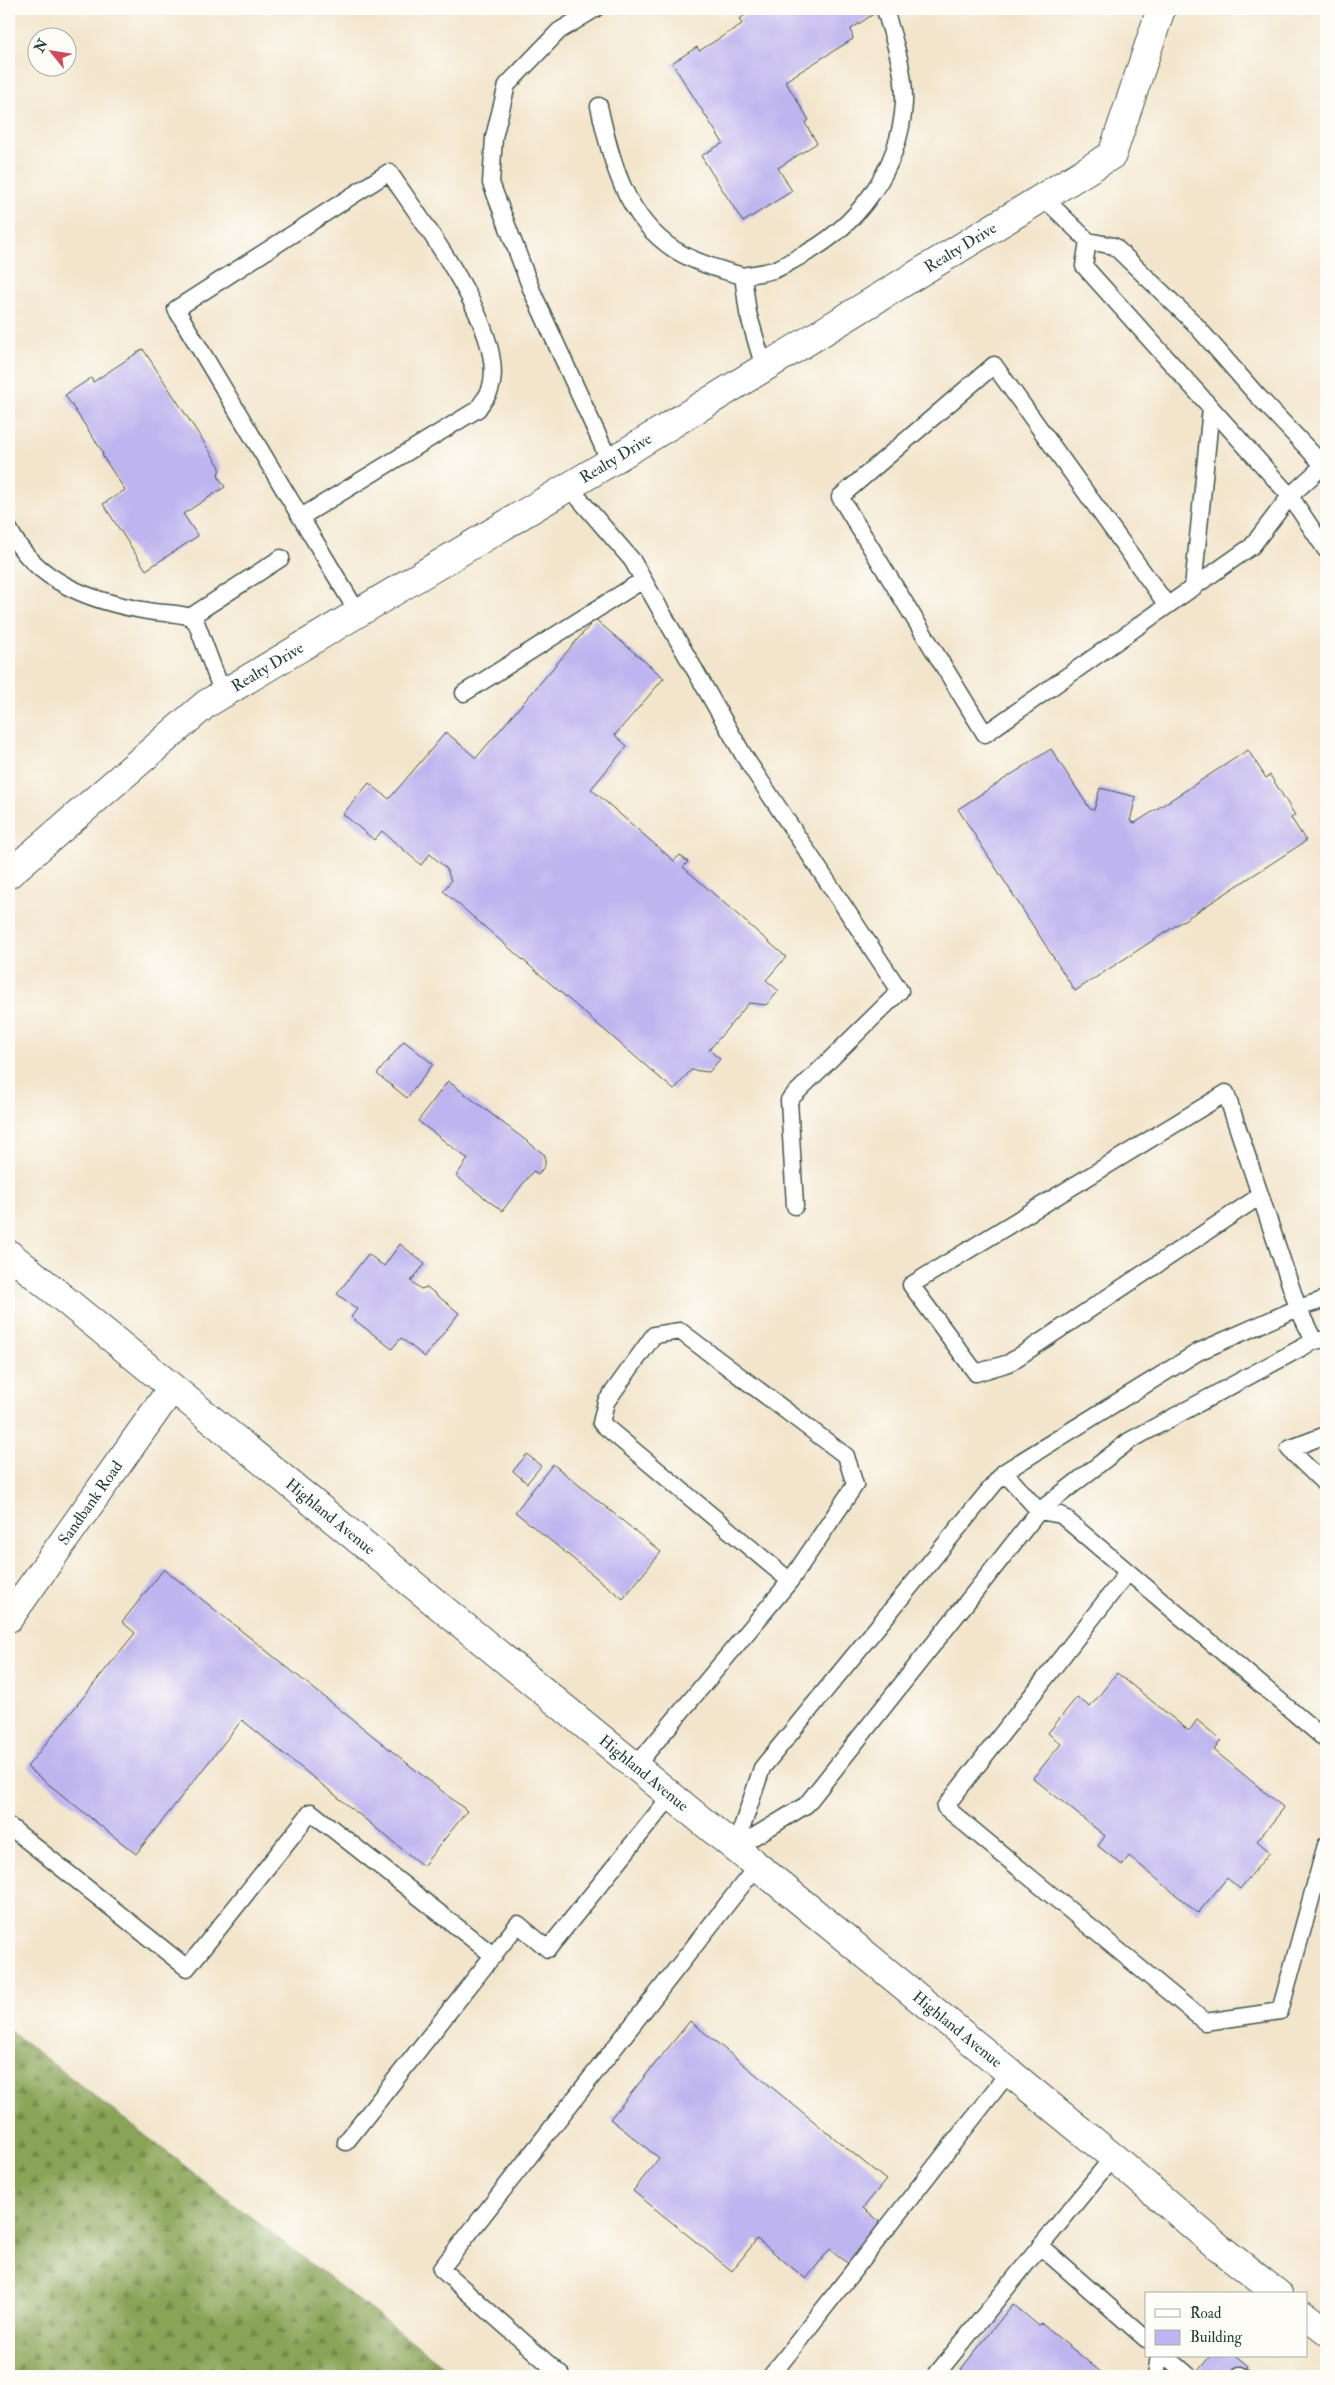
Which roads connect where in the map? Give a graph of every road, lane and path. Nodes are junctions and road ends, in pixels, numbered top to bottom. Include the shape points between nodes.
1 (596, 9) edge
2 (1162, 9) edge
3 (885, 10) edge
4 (599, 106) dead end
5 (1043, 197) junction
6 (1088, 241) junction
7 (743, 276) junction
8 (764, 368) junction
9 (1211, 408) junction
10 (610, 462) junction
11 (1325, 467) edge
12 (569, 487) junction
13 (1290, 496) junction
14 (300, 517) junction
15 (9, 529) edge
16 (1326, 550) edge
17 (281, 558) dead end
18 (643, 580) junction
19 (1192, 588) junction
20 (1167, 605) junction
21 (358, 613) junction
22 (190, 617) junction
23 (464, 693) dead end
24 (223, 694) junction
25 (9, 874) edge
26 (1260, 1196) junction
27 (795, 1206) dead end
28 (9, 1254) edge
29 (1326, 1299) edge
30 (1298, 1308) junction
31 (1320, 1340) edge
32 (172, 1388) junction
33 (1326, 1435) edge
34 (1004, 1472) junction
35 (1326, 1485) edge
36 (1039, 1511) junction
37 (1128, 1572) junction
38 (790, 1581) junction
39 (9, 1618) edge
40 (1326, 1740) edge
41 (636, 1767) junction
42 (671, 1796) junction
43 (9, 1826) edge
44 (1326, 1845) edge
45 (735, 1848) junction
46 (757, 1866) junction
47 (494, 1956) junction
48 (1008, 2072) junction
49 (346, 2142) dead end
50 (1113, 2157) junction
51 (1040, 2246) junction
52 (1275, 2292) edge
53 (1308, 2318) edge
54 (1326, 2331) edge
55 (1145, 2338) edge
56 (1159, 2358) edge
57 (1168, 2358) edge
58 (562, 2376) edge
59 (770, 2376) edge
60 (935, 2376) edge
61 (1156, 2376) edge
62 (1189, 2376) edge

1 - 10 lane via 559,31 507,85 494,137 491,183 532,290
2 - 5 main road, Realty Drive via 1112,155
3 - 7 lane via 899,58 904,102 895,152 876,188 849,223 814,250 774,270
4 - 7 lane via 609,152 624,192 646,225 675,250 707,266
5 - 6 lane
5 - 8 main road, Realty Drive
6 - 9 lane via 1084,266
6 - 11 lane via 1114,246 1193,322
7 - 8 lane via 748,313
8 - 10 main road, Realty Drive
9 - 13 lane
9 - 19 lane
10 - 12 main road, Realty Drive
11 - 13 lane
12 - 18 lane via 632,560
12 - 21 main road, Realty Drive
13 - 16 lane
13 - 19 lane via 1252,546
14 - 14 lane via 176,309 389,172 458,275 482,320 492,358 490,390 478,409
14 - 21 lane
15 - 22 lane via 31,561 78,592 112,604
17 - 22 lane
18 - 23 lane
18 - 27 lane via 744,756 900,991 789,1100
19 - 20 lane
20 - 20 lane via 985,734 840,497 994,365
21 - 24 main road, Realty Drive
22 - 24 lane via 196,622
24 - 25 main road, Realty Drive via 206,704
26 - 26 lane via 1226,1093 912,1285 976,1373 1009,1363
26 - 30 lane
28 - 32 main road, Highland Avenue
29 - 30 lane
30 - 31 lane
30 - 34 lane via 1198,1352
31 - 36 lane via 1129,1441
32 - 39 main road, Sandbank Road
32 - 41 main road, Highland Avenue
33 - 35 lane via 1289,1449
34 - 36 lane
34 - 45 lane via 762,1768
36 - 37 lane via 1061,1515
36 - 45 lane via 806,1805
37 - 40 lane
37 - 44 lane via 946,1807 1205,2022 1280,2010
38 - 38 lane via 602,1423 606,1402 654,1335 680,1331 846,1456 855,1485
38 - 41 lane
41 - 42 main road, Highland Avenue
42 - 45 main road, Highland Avenue
42 - 47 lane via 548,1949 518,1924
43 - 47 lane via 187,1968 311,1812
45 - 46 main road, Highland Avenue
46 - 48 main road, Highland Avenue
46 - 58 lane via 442,2269
47 - 49 lane
48 - 50 main road, Highland Avenue
48 - 59 lane
50 - 51 lane
50 - 52 main road, Highland Avenue
51 - 55 lane
51 - 60 lane
53 - 54 main road
56 - 61 lane
57 - 62 lane

